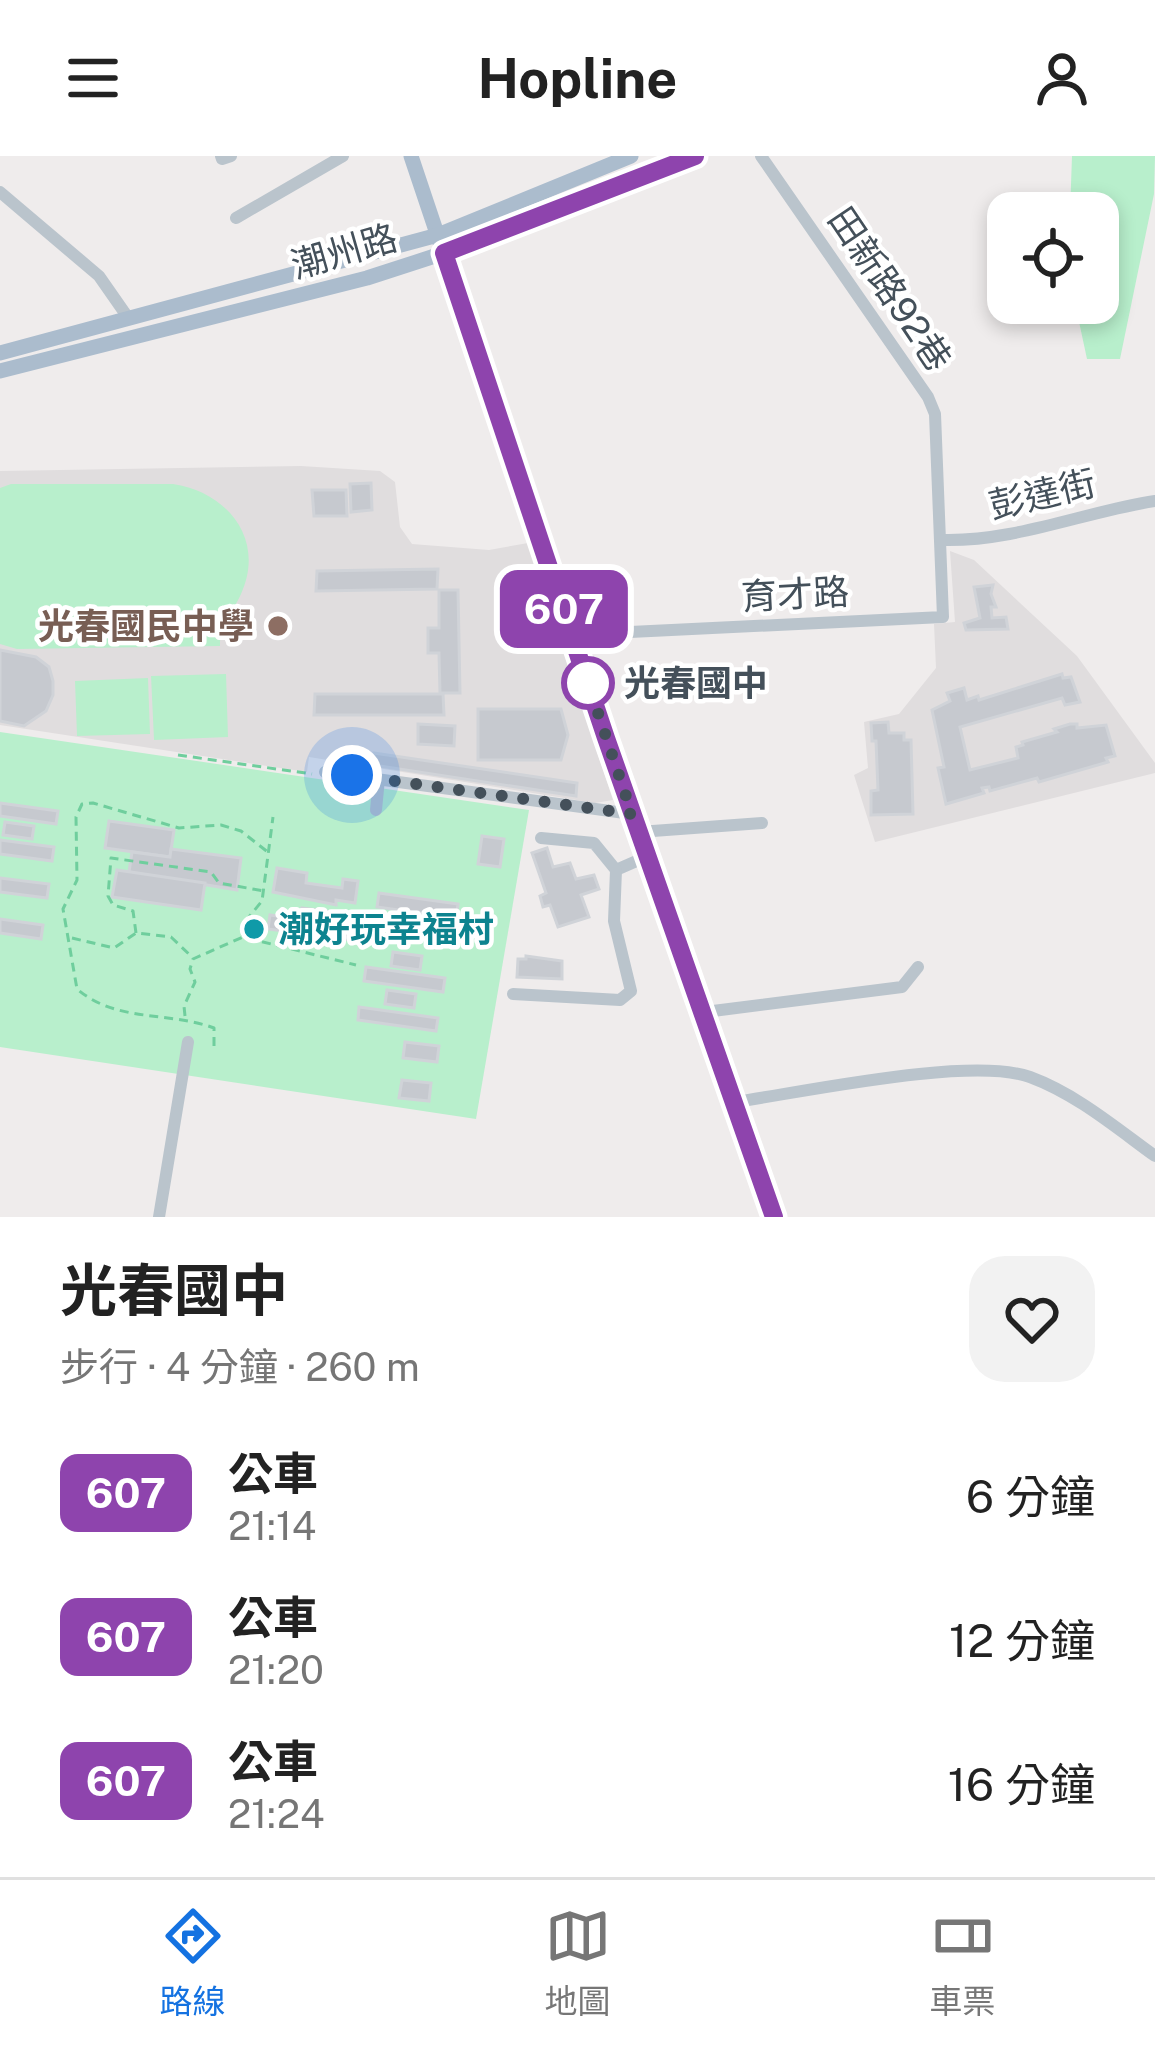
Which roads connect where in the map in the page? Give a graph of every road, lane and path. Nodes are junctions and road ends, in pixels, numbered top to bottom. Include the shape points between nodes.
1 (221, 156) edge
2 (231, 156) edge
3 (343, 156) edge
4 (411, 156) edge
5 (631, 156) edge
6 (694, 156) edge
7 (761, 156) edge
8 (0, 192) edge
9 (236, 218) dead end
10 (438, 235) junction
11 (444, 253) junction
12 (129, 319) junction
13 (0, 352) edge
14 (0, 371) edge
15 (1155, 501) edge
16 (942, 539) junction
17 (574, 641) junction
18 (178, 755) dead end
19 (325, 772) joint
20 (379, 779) junction
21 (376, 810) dead end
22 (632, 814) junction
23 (273, 817) dead end
24 (762, 824) dead end
25 (639, 832) junction
26 (541, 838) dead end
27 (269, 853) junction
28 (648, 856) junction
29 (616, 871) junction
30 (264, 890) junction
31 (136, 933) junction
32 (70, 938) junction
33 (243, 938) junction
34 (193, 959) junction
35 (356, 965) dead end
36 (918, 967) dead end
37 (514, 994) dead end
38 (705, 1012) junction
39 (185, 1017) junction
40 (188, 1042) dead end
41 (214, 1046) dead end
42 (735, 1102) junction
43 (1155, 1156) edge
44 (159, 1217) edge
45 (774, 1217) edge

1 - 2 street
3 - 9 street
4 - 10 main road
5 - 10 main road, 潮州路
6 - 11 main road, 潮州路
7 - 16 street, 田新路92巷 via 928,397
8 - 12 street via 99,276
10 - 11 main road
10 - 12 main road, 潮州路
11 - 14 main road, 潮州路
11 - 17 main road
12 - 13 main road, 潮州路
15 - 16 street, 彭達街 via 991,539
16 - 17 street, 育才路 via 944,617
17 - 22 main road
18 - 19 path
19 - 20 street
20 - 21 street
20 - 22 street
22 - 25 main road
23 - 27 path
24 - 25 street
25 - 28 main road
26 - 29 street via 594,843
27 - 30 path
27 - 32 path via 221,825 179,828 82,804 77,880 60,908
28 - 29 street
28 - 38 main road
29 - 37 street via 614,921 632,991 620,1000
30 - 31 path via 219,884 211,872 111,858 108,896 133,911
30 - 33 path
31 - 32 path via 114,948
31 - 34 path via 171,937
32 - 39 path via 77,989 93,1003 124,1014
33 - 34 path
33 - 35 path
34 - 39 path
36 - 38 street via 902,987
38 - 42 main road
39 - 41 path via 214,1028
40 - 44 street
42 - 43 street via 999,1069 1066,1092
42 - 45 main road

